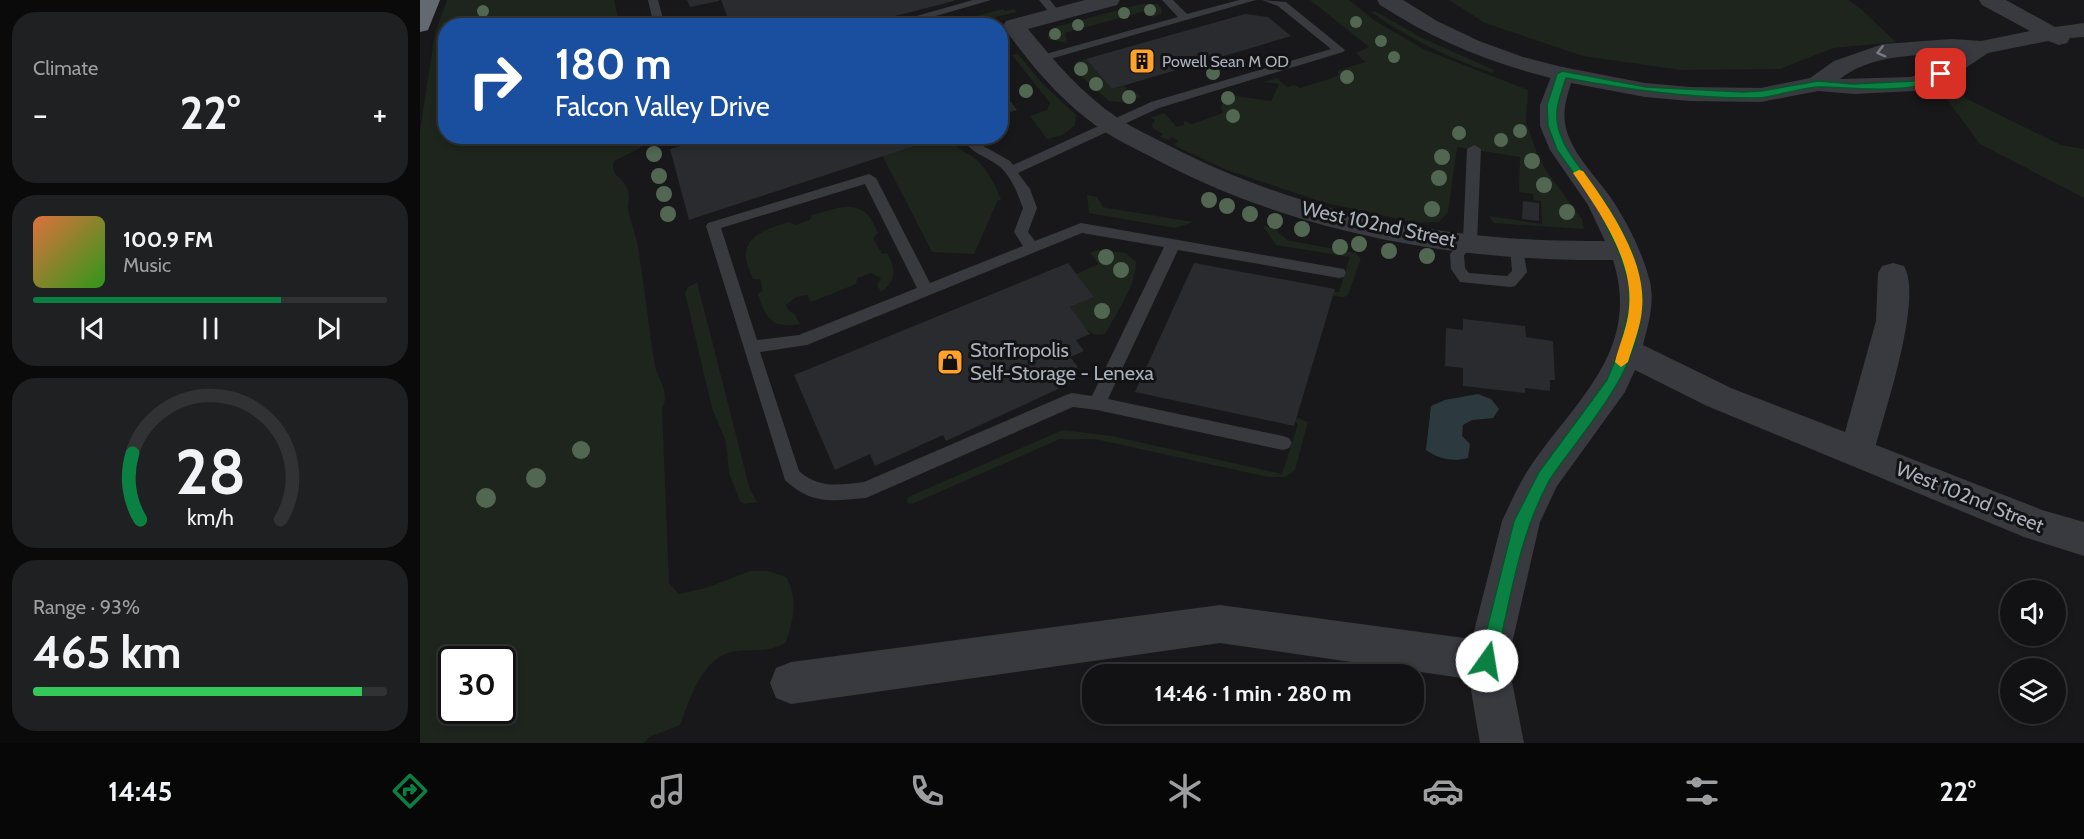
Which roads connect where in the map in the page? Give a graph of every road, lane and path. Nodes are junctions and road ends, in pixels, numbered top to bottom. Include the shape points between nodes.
1 (429, 0) edge
2 (652, 0) edge
3 (986, 0) edge
4 (1109, 0) edge
5 (1167, 0) edge
6 (1251, 0) edge
7 (1267, 0) edge
8 (1388, 0) edge
9 (1990, 0) edge
10 (1050, 7) edge
11 (658, 18) edge
12 (917, 18) edge
13 (1185, 18) junction
14 (420, 26) edge
15 (1008, 27) edge
16 (1008, 28) edge
17 (2084, 30) edge
18 (2050, 34) junction
19 (1981, 48) junction
20 (2084, 50) edge
21 (1039, 59) junction
22 (1562, 74) junction
23 (1818, 84) junction
24 (1110, 124) junction
25 (972, 144) edge
26 (1474, 149) dead end
27 (1010, 171) junction
28 (1470, 242) junction
29 (1173, 244) junction
30 (1517, 247) junction
31 (1032, 248) junction
32 (1624, 250) junction
33 (1339, 273) dead end
34 (1893, 273) dead end
35 (926, 290) junction
36 (751, 347) junction
37 (1626, 351) junction
38 (1097, 404) junction
39 (1283, 443) dead end
40 (1857, 451) junction
41 (2084, 539) edge
42 (1487, 661) junction
43 (791, 683) dead end
44 (1502, 743) edge

1 - 14 highway
2 - 11 lane
3 - 12 lane
4 - 10 street
5 - 13 lane
6 - 13 lane
7 - 24 lane via 1282,4 1339,50 1155,105
8 - 22 street via 1456,41
9 - 18 street
10 - 15 street
13 - 21 lane
16 - 21 street, West 102nd Street
17 - 18 street
18 - 19 street
18 - 20 street
19 -> 23 street via 1883,51 1842,66
19 - 23 street via 1941,74 1914,84
21 - 24 street, West 102nd Street via 1079,100
22 - 23 street via 1625,87 1690,94 1761,94
22 - 32 street via 1552,105 1553,126 1563,150 1601,204
24 - 27 lane
24 - 28 street, West 102nd Street via 1206,175 1273,200 1333,219 1420,237
25 - 27 lane
26 - 28 lane
27 - 31 lane via 1028,199 1030,208 1021,232
28 - 30 street, West 102nd Street
28 - 30 lane via 1457,254 1458,269 1465,278 1510,282 1520,272
29 - 31 lane via 1081,228
29 - 33 lane
29 - 38 lane
30 - 32 street, West 102nd Street
31 - 35 lane
32 - 37 street via 1635,283 1636,309
34 - 40 street via 1892,321
35 - 36 lane via 801,341
35 - 36 lane via 869,178 713,226
36 - 38 lane via 791,475 806,489 832,493 866,490 1072,400
37 - 40 street, West 102nd Street via 1719,397
37 - 42 street via 1613,383 1544,476 1521,521
38 - 39 lane
40 - 41 street, West 102nd Street via 2037,525
42 - 43 street via 1220,624
42 - 44 street

